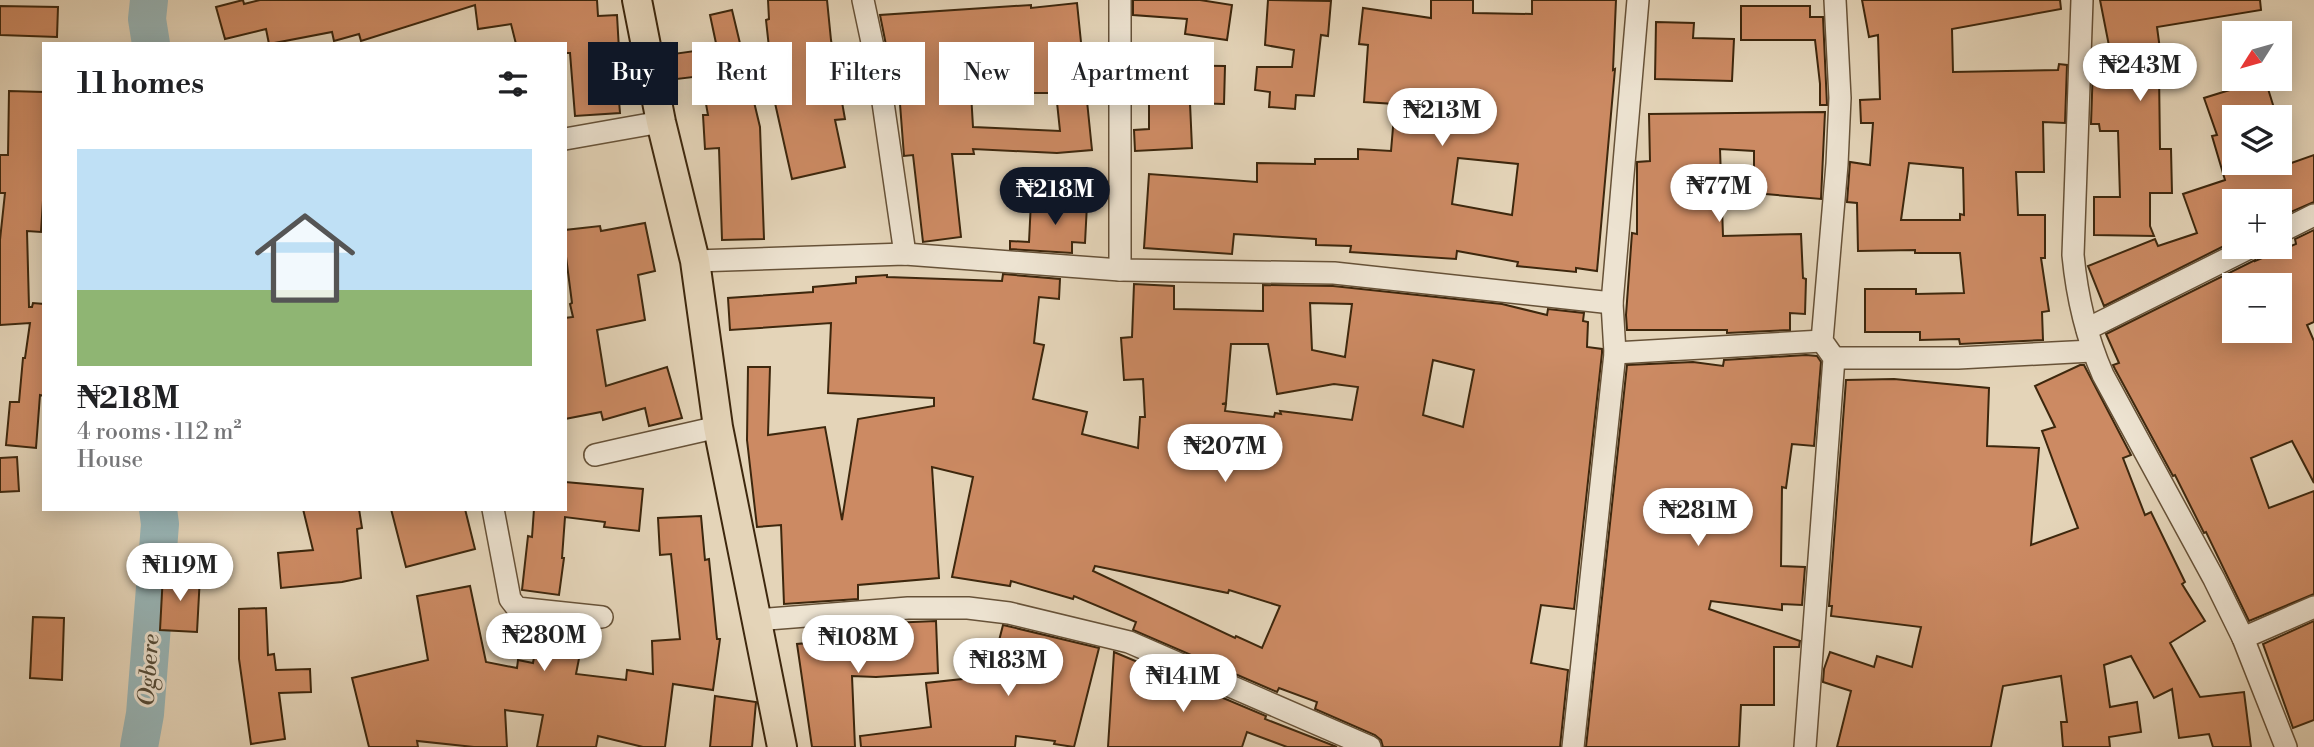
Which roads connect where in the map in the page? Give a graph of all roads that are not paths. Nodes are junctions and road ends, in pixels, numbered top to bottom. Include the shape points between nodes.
1 (637, 0) edge
2 (863, 0) edge
3 (1120, 0) edge
4 (1638, 0) edge
5 (1835, 0) edge
6 (2082, 0) edge
7 (661, 122) junction
8 (567, 139) edge
9 (2314, 215) edge
10 (2292, 226) edge
11 (905, 254) junction
12 (2227, 259) edge
13 (695, 261) junction
14 (1120, 270) junction
15 (1612, 303) junction
16 (2087, 329) junction
17 (1828, 349) junction
18 (2092, 351) junction
19 (1615, 353) junction
20 (718, 427) junction
21 (595, 455) dead end
22 (492, 511) edge
23 (2314, 607) edge
24 (602, 617) dead end
25 (756, 620) junction
26 (2243, 638) junction
27 (782, 747) edge
28 (1370, 747) edge
29 (1573, 747) edge
30 (1805, 747) edge
31 (2286, 747) edge

1 - 7 main road
2 - 11 street via 879,75
3 - 14 street
4 - 15 street
5 - 17 street via 1840,98
6 - 16 street via 2073,255 2077,297
7 - 8 street
7 - 13 main road
9 - 10 street
11 - 13 street
11 - 14 street
12 - 16 street
13 - 20 main road
14 - 15 street via 1334,273
15 - 19 street
16 - 18 street
17 - 18 street via 1958,358
17 - 19 street
17 - 30 street
18 - 26 street
19 - 29 street
20 - 21 street
20 - 25 main road
22 - 24 street via 510,599 517,608
23 - 26 street
25 - 27 main road
25 - 28 street via 908,608 1009,613 1129,642
26 - 31 street

